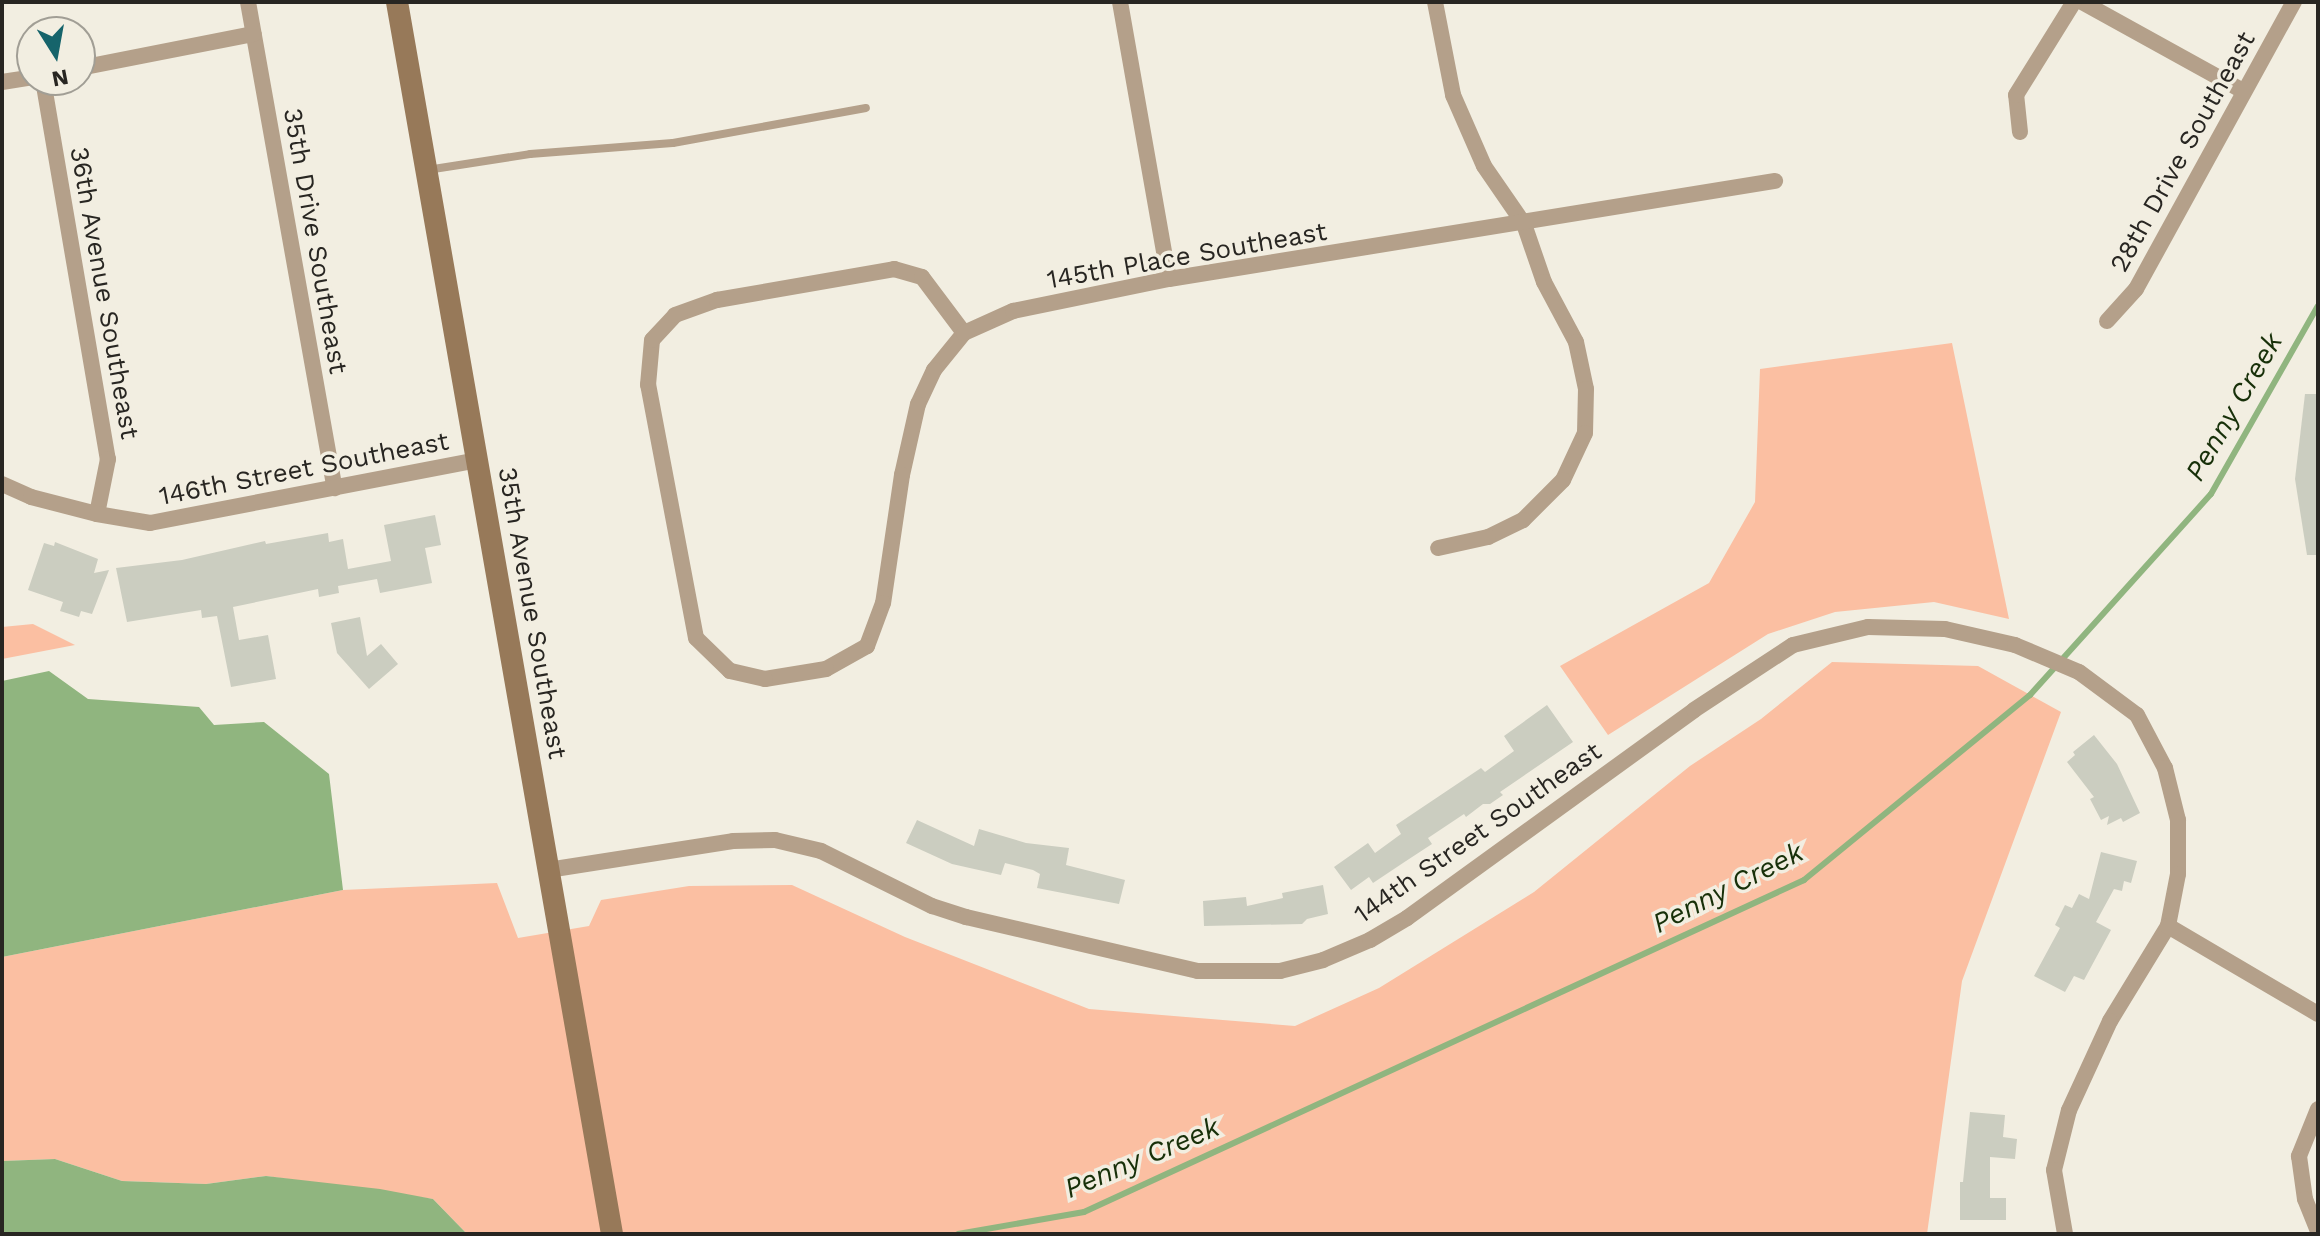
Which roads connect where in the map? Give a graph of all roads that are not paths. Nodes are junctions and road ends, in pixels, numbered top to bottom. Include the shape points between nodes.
1 (248, 2) edge
2 (397, 2) edge
3 (1120, 2) edge
4 (1435, 2) edge
5 (2074, 2) edge
6 (2082, 2) edge
7 (2294, 2) edge
8 (254, 34) junction
9 (96, 65) edge
10 (2243, 91) junction
11 (46, 96) edge
12 (866, 108) dead end
13 (2020, 132) dead end
14 (427, 170) junction
15 (1775, 181) dead end
16 (1524, 224) junction
17 (1169, 279) junction
18 (2107, 321) dead end
19 (964, 333) junction
20 (477, 460) junction
21 (2, 484) edge
22 (335, 488) junction
23 (97, 514) junction
24 (1438, 548) dead end
25 (548, 870) junction
26 (2168, 926) junction
27 (2318, 1014) edge
28 (2318, 1109) edge
29 (2318, 1232) edge
30 (612, 1234) edge
31 (2065, 1234) edge

1 - 8 street, 35th Drive Southeast
2 - 14 street, 35th Avenue Southeast
3 - 17 street
4 - 16 street via 1453,95 1484,166
5 - 13 street via 2016,95
6 - 10 street
7 - 10 street, 28th Drive Southeast
8 - 9 street
8 - 22 street, 35th Drive Southeast
10 - 18 street, 28th Drive Southeast via 2136,289
11 - 23 street, 36th Avenue Southeast via 108,459
12 - 14 lane via 673,143 530,154
14 - 20 street, 35th Avenue Southeast
15 - 16 street, 145th Place Southeast
16 - 17 street, 145th Place Southeast
16 - 24 street via 1544,282 1576,342 1586,389 1585,433 1563,480 1523,520 1488,537
17 - 19 street, 145th Place Southeast via 1013,311
19 - 19 street via 934,370 918,404 883,603 867,646 826,669 765,679 730,671 696,638 648,385 652,340 675,315 717,300 894,269 922,277
20 - 22 street, 146th Street Southeast
20 - 25 street, 35th Avenue Southeast
21 - 23 street, 146th Street Southeast
22 - 23 street, 146th Street Southeast via 150,523
25 - 26 street, 144th Street Southeast via 733,841 775,840 821,851 932,906 966,917 1198,971 1280,971 1323,960 1407,918 1694,710 1793,645 1868,627 1945,629 2015,645 2079,672 2137,715 2165,768 2178,820 2178,874
25 - 30 street, 35th Avenue Southeast
26 - 27 street
26 - 31 street via 2110,1021 2069,1110 2054,1170
28 - 29 street via 2299,1156 2305,1199

